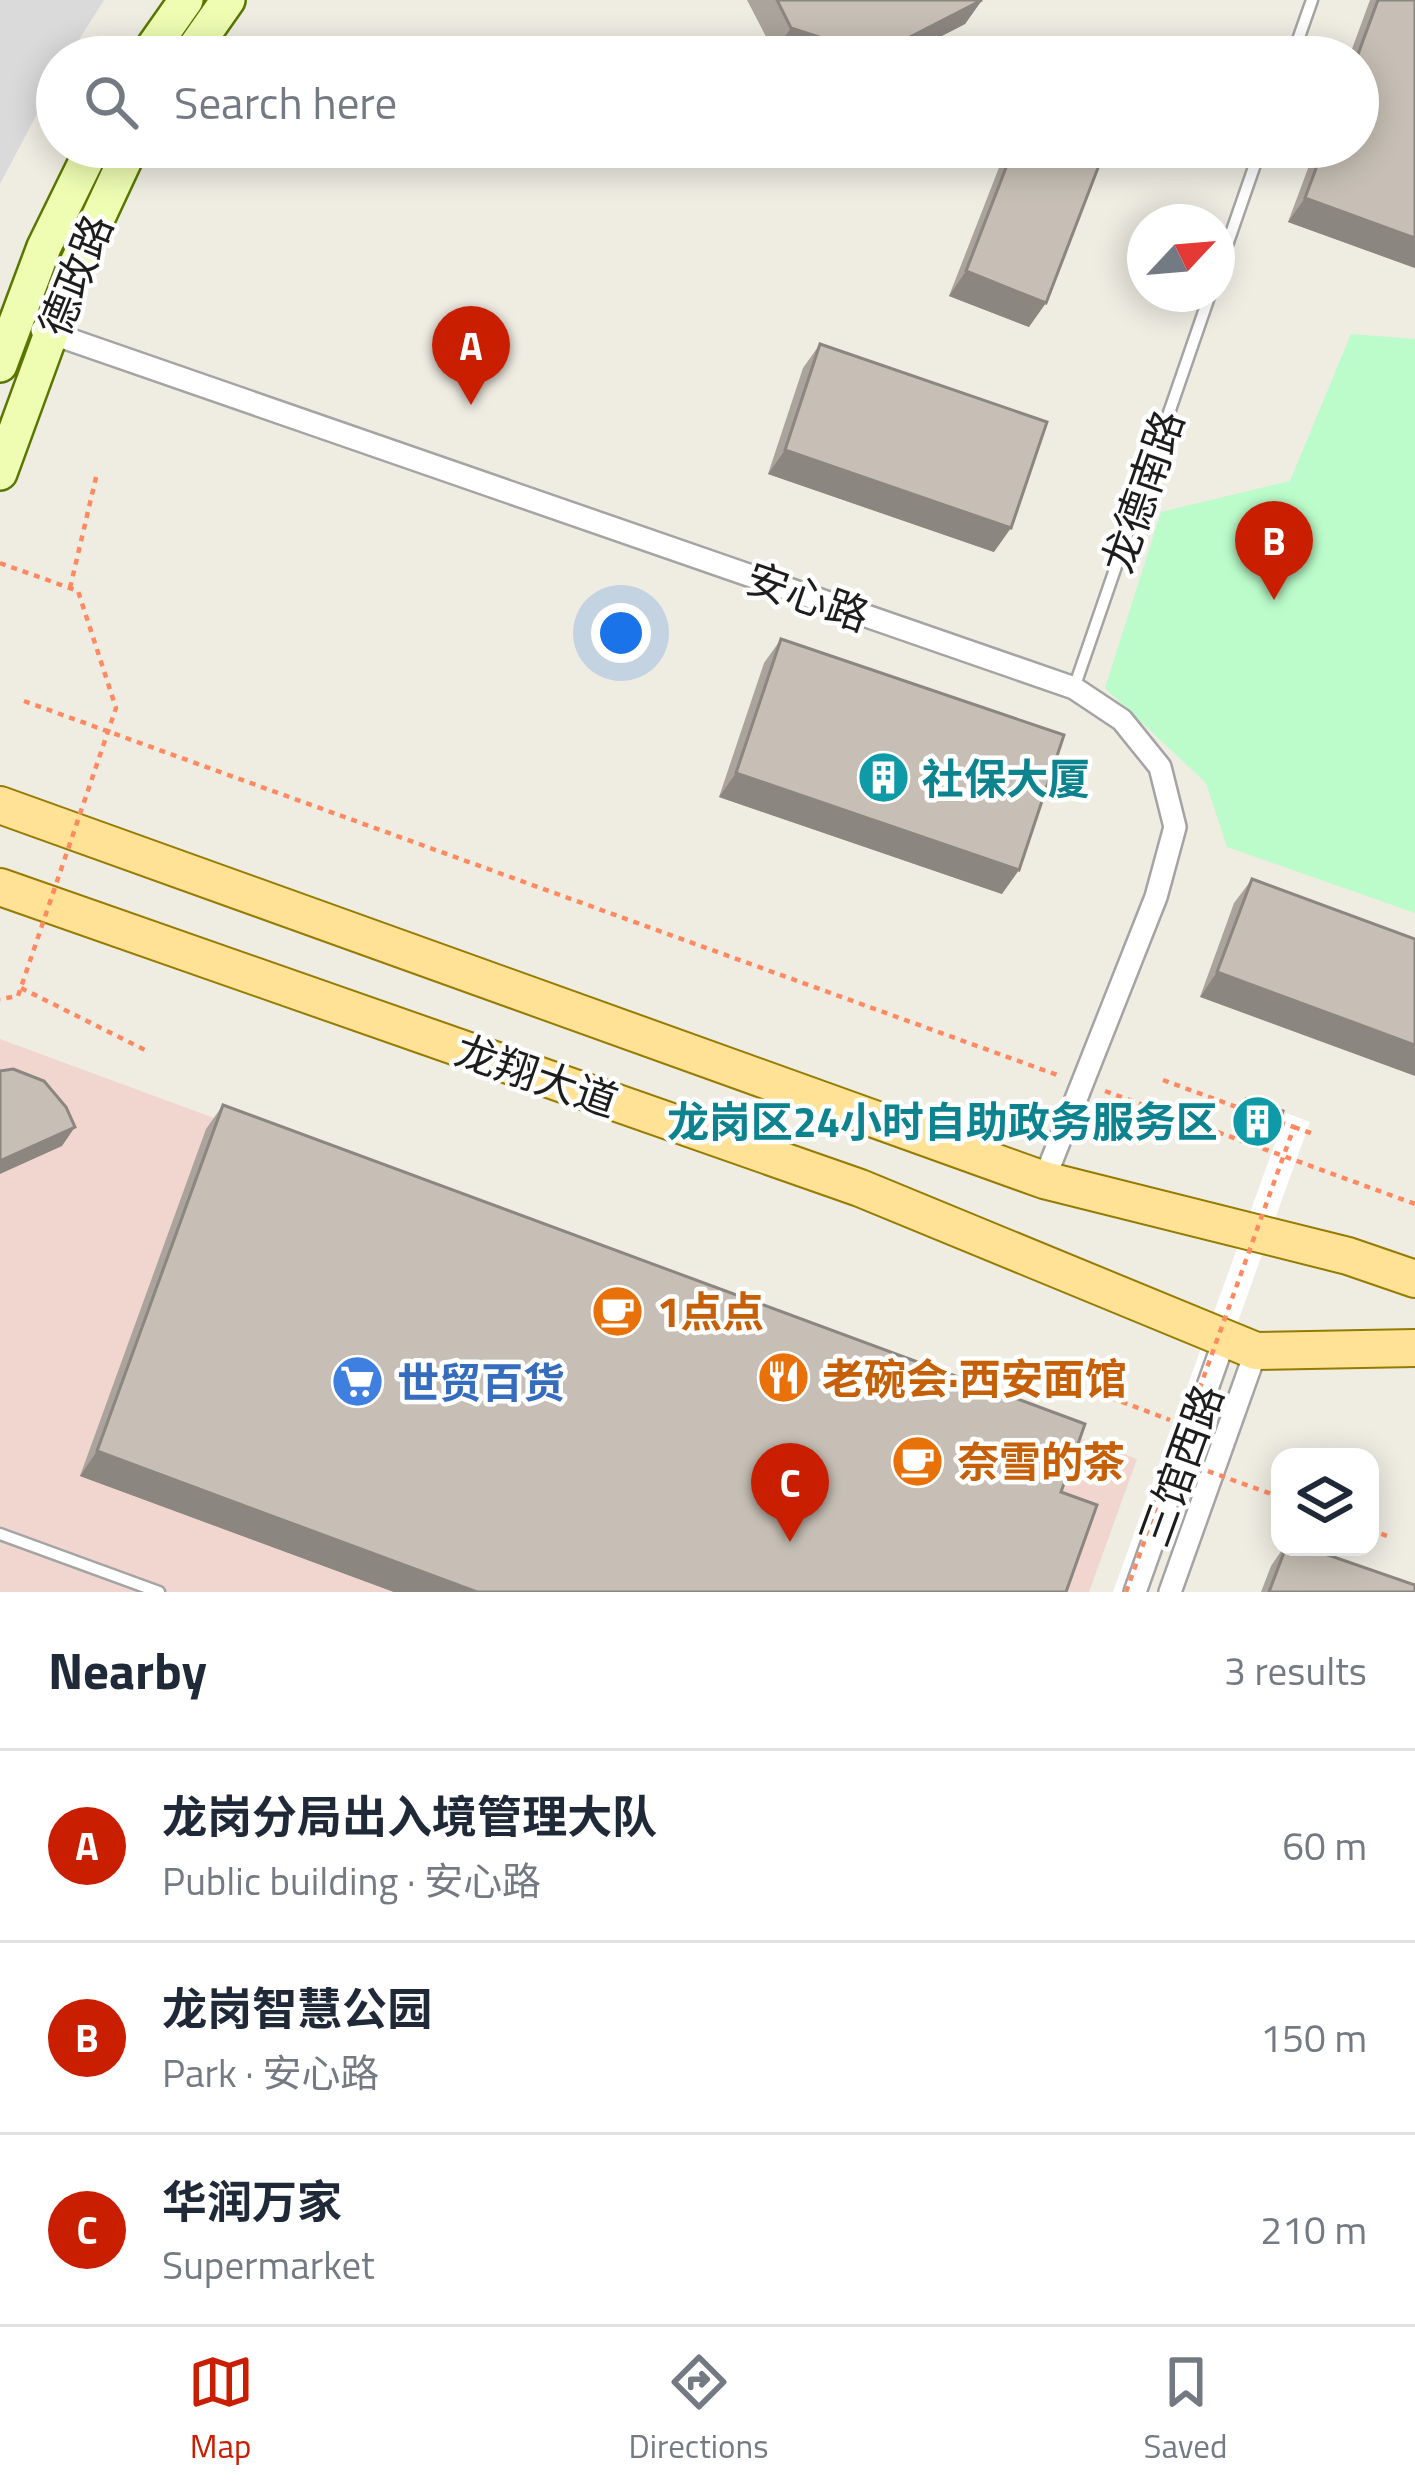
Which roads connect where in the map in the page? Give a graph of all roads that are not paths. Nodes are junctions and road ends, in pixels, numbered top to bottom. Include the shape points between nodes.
1 (186, 0) edge
2 (228, 0) edge
3 (1312, 0) edge
4 (161, 36) edge
5 (203, 36) edge
6 (1299, 36) edge
7 (83, 168) edge
8 (121, 168) edge
9 (1254, 168) edge
10 (1235, 222) edge
11 (1204, 312) edge
12 (16, 321) junction
13 (50, 333) junction
14 (0, 365) edge
15 (0, 473) edge
16 (1074, 688) junction
17 (0, 805) edge
18 (0, 887) edge
19 (1044, 1180) junction
20 (1415, 1279) edge
21 (1240, 1345) junction
22 (1415, 1348) edge
23 (0, 1534) edge
24 (159, 1592) edge
25 (1130, 1592) edge
26 (1169, 1592) edge

1 - 4 main road
2 - 5 main road
3 - 6 lane
7 - 12 main road, 德政路
8 - 13 main road, 德政路
9 - 10 lane
11 - 16 lane, 龙德南路
12 - 13 street, 安心路
12 - 14 main road, 德政路
13 - 15 main road, 德政路
13 - 16 street, 安心路
16 - 19 street, 安心路 via 1122,720 1160,767 1175,827 1156,897
17 - 19 main road, 龙翔大道
18 - 21 main road, 龙翔大道 via 860,1188
19 - 20 main road, 龙翔大道
21 - 22 main road, 龙翔大道
21 - 25 street, 三馆西路
21 - 26 street, 三馆西路
23 - 24 lane

